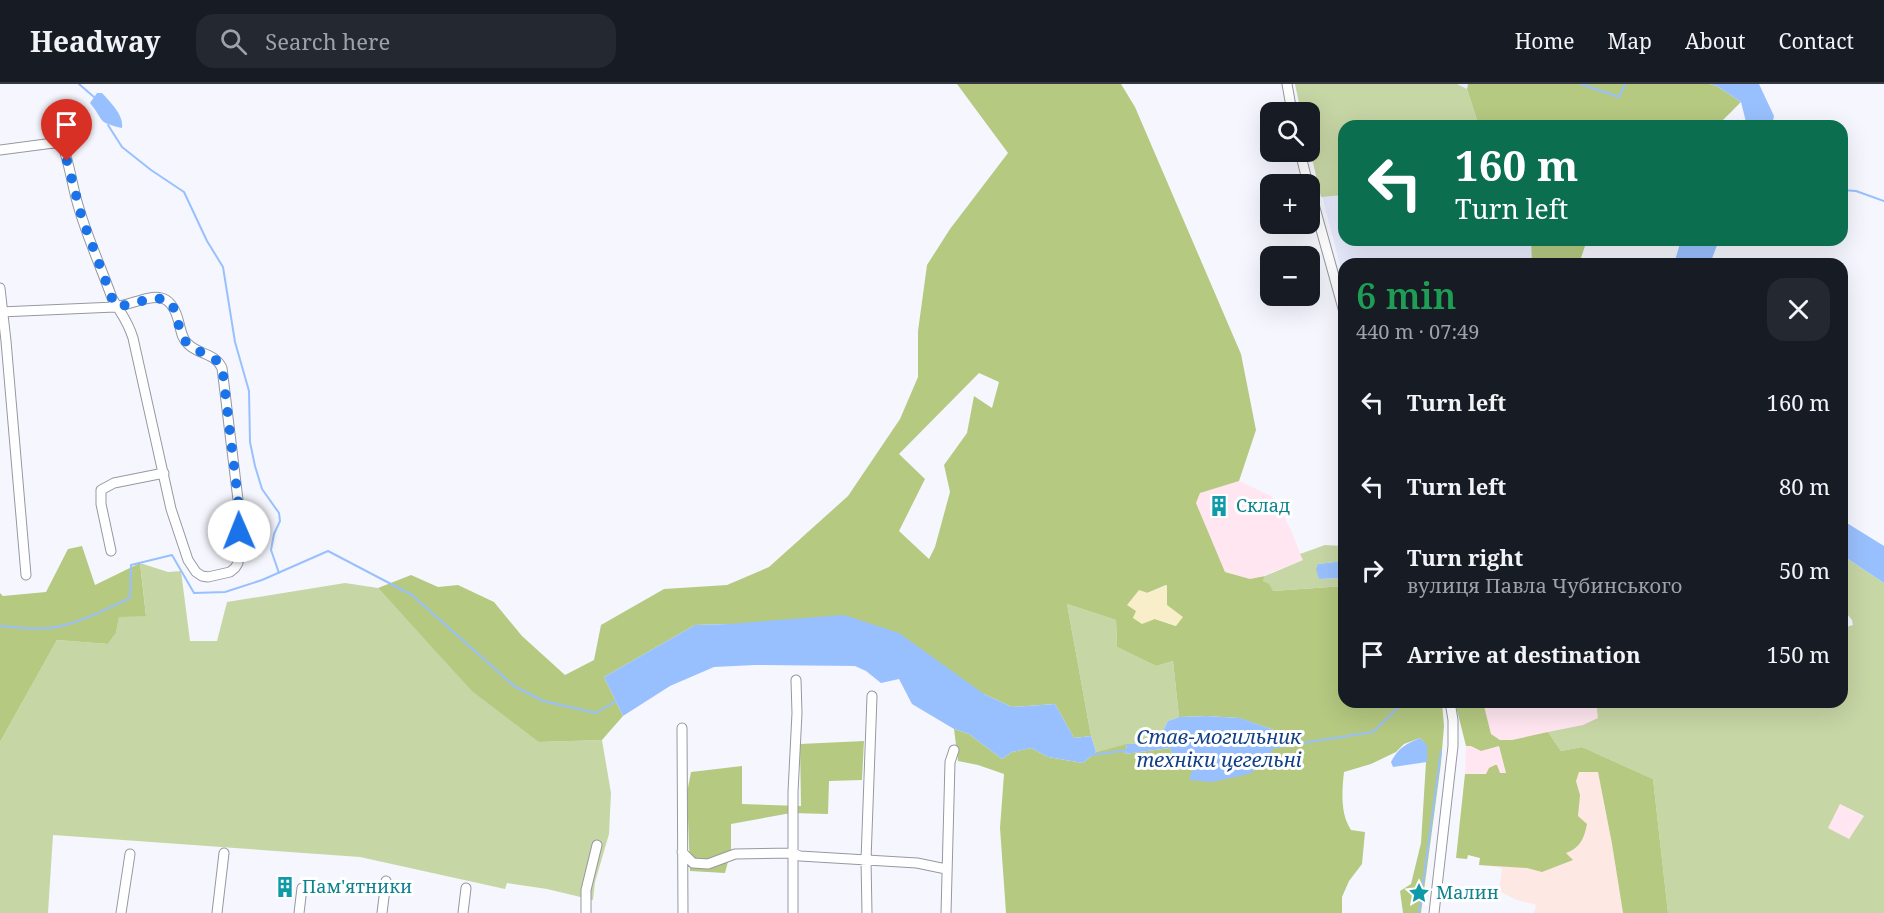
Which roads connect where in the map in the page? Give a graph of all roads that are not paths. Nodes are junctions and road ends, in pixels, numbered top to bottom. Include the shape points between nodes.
1 (1287, 84) edge
2 (1290, 102) edge
3 (0, 150) edge
4 (1320, 226) edge
5 (0, 288) edge
6 (1338, 290) edge
7 (118, 307) junction
8 (1, 313) edge
9 (164, 473) junction
10 (111, 551) dead end
11 (26, 575) dead end
12 (796, 680) dead end
13 (872, 696) dead end
14 (1451, 708) edge
15 (682, 728) dead end
16 (954, 750) dead end
17 (597, 845) dead end
18 (682, 852) junction
19 (224, 853) dead end
20 (793, 853) junction
21 (130, 854) dead end
22 (866, 860) junction
23 (946, 869) junction
24 (386, 881) dead end
25 (302, 888) dead end
26 (466, 888) dead end
27 (121, 913) edge
28 (216, 913) edge
29 (299, 913) edge
30 (382, 913) edge
31 (463, 913) edge
32 (586, 913) edge
33 (683, 913) edge
34 (793, 913) edge
35 (867, 913) edge
36 (946, 913) edge
37 (1434, 913) edge

1 - 2 street
3 - 7 street via 61,142 82,218
4 - 6 street
5 - 8 street
7 - 8 street
7 - 9 street via 133,338
7 - 9 street via 154,298 168,300 186,342 215,358 222,368 239,508 236,568 208,577 191,565 176,525
8 - 11 street
9 - 10 street via 114,483 101,490
12 - 20 street
13 - 22 street
14 - 37 street via 1453,746
15 - 18 street
16 - 23 street via 950,762
17 - 32 street via 586,890
18 - 20 street via 693,863 708,864 735,854
18 - 33 street
19 - 28 street
20 - 22 street
20 - 34 street
21 - 27 street
22 - 23 street
22 - 35 street
23 - 36 street
24 - 30 street
25 - 29 street
26 - 31 street

